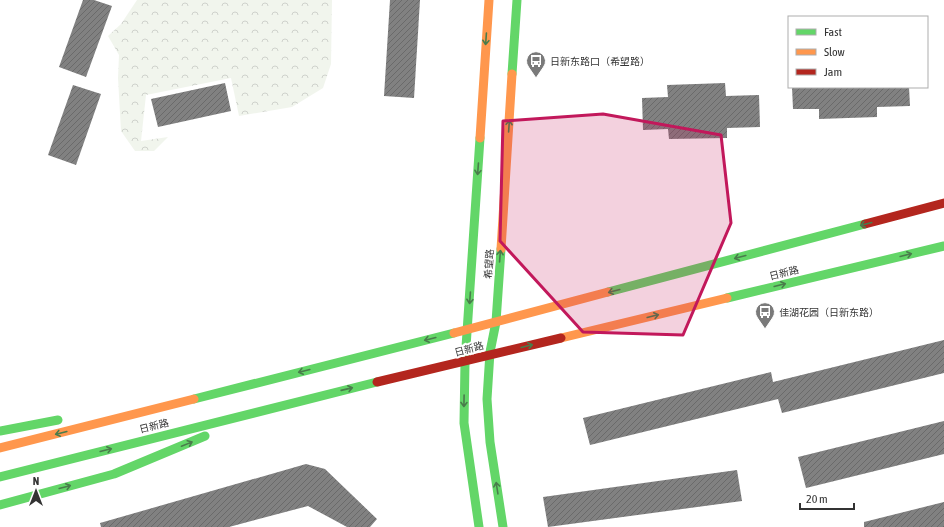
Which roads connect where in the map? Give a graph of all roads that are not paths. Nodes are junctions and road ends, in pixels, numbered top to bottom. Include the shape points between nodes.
1 (489, 0) edge
2 (517, 0) edge
3 (944, 203) edge
4 (944, 246) edge
5 (496, 322) junction
6 (468, 330) junction
7 (489, 355) junction
8 (465, 362) junction
9 (248, 386) junction
10 (282, 405) junction
11 (110, 410) dead end
12 (64, 419) dead end
13 (0, 431) edge
14 (0, 448) edge
15 (0, 477) edge
16 (0, 505) edge
17 (480, 527) edge
18 (503, 527) edge

1 -> 6 main road, 希望路
5 -> 2 main road, 希望路
3 -> 5 main road, 日新路
7 -> 4 main road, 日新路
5 - 6 main road, 日新路
5 - 7 main road, 希望路
6 - 8 main road, 希望路
6 -> 9 main road, 日新路
7 - 8 main road, 日新路
18 -> 7 main road, 希望路 via 488,435
10 -> 8 main road, 日新路
8 -> 17 main road, 希望路 via 464,423
9 - 11 main road, 日新路
9 -> 14 main road, 日新路
15 -> 10 main road, 日新路
16 -> 10 main road via 114,474
12 - 13 main road

